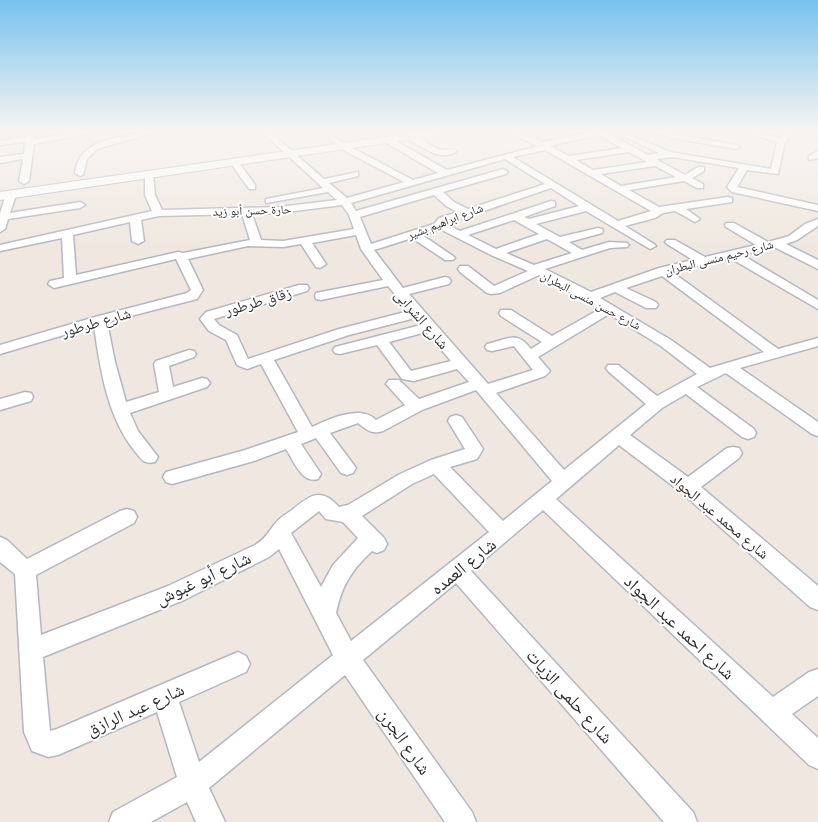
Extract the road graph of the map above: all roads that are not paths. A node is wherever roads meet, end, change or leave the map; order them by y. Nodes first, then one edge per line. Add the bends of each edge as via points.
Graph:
1 (25, 170) edge
2 (103, 170) edge
3 (174, 170) edge
4 (240, 170) edge
5 (310, 170) edge
6 (388, 170) edge
7 (439, 170) edge
8 (457, 170) edge
9 (529, 170) edge
10 (588, 170) edge
11 (609, 170) edge
12 (670, 170) edge
13 (698, 170) edge
14 (728, 170) edge
15 (776, 170) edge
16 (503, 172) dead end
17 (737, 172) junction
18 (80, 173) joint
19 (593, 173) junction
20 (148, 174) junction
21 (355, 174) dead end
22 (445, 174) junction
23 (686, 178) junction
24 (24, 181) junction
25 (0, 184) edge
26 (412, 184) junction
27 (552, 185) junction
28 (327, 186) junction
29 (700, 186) dead end
30 (252, 188) dead end
31 (618, 189) junction
32 (435, 191) junction
33 (5, 195) edge
34 (728, 200) dead end
35 (188, 201) dead end
36 (269, 201) dead end
37 (345, 202) junction
38 (551, 204) dead end
39 (80, 205) dead end
40 (588, 207) junction
41 (677, 208) junction
42 (818, 208) edge
43 (157, 209) junction
44 (246, 210) junction
45 (658, 211) junction
46 (467, 212) junction
47 (354, 215) junction
48 (515, 216) junction
49 (3, 217) junction
50 (134, 218) junction
51 (695, 219) dead end
52 (527, 223) junction
53 (812, 224) edge
54 (440, 225) junction
55 (616, 225) junction
56 (730, 225) dead end
57 (0, 229) edge
58 (360, 231) junction
59 (598, 231) dead end
60 (818, 232) edge
61 (67, 233) junction
62 (413, 234) junction
63 (458, 235) junction
64 (548, 235) junction
65 (305, 240) junction
66 (138, 241) dead end
67 (559, 241) junction
68 (256, 242) junction
69 (671, 242) dead end
70 (770, 244) junction
71 (624, 245) dead end
72 (650, 246) dead end
73 (0, 248) edge
74 (367, 249) junction
75 (495, 253) junction
76 (580, 253) junction
77 (732, 254) junction
78 (176, 256) junction
79 (449, 258) dead end
80 (703, 261) junction
81 (320, 264) dead end
82 (818, 265) edge
83 (464, 269) dead end
84 (535, 270) junction
85 (663, 271) junction
86 (70, 281) junction
87 (445, 281) dead end
88 (54, 284) dead end
89 (303, 288) dead end
90 (395, 288) junction
91 (616, 288) junction
92 (192, 296) joint
93 (322, 296) dead end
94 (590, 297) junction
95 (651, 305) dead end
96 (818, 305) edge
97 (610, 308) junction
98 (506, 313) dead end
99 (417, 314) junction
100 (100, 320) junction
101 (429, 327) junction
102 (380, 340) junction
103 (553, 342) junction
104 (818, 342) edge
105 (492, 347) dead end
106 (0, 350) edge
107 (340, 350) dead end
108 (774, 353) junction
109 (189, 354) dead end
110 (530, 356) junction
111 (265, 358) junction
112 (460, 363) junction
113 (728, 367) junction
114 (613, 368) dead end
115 (708, 374) junction
116 (202, 384) dead end
117 (394, 384) dead end
118 (686, 386) junction
119 (481, 388) junction
120 (167, 395) junction
121 (25, 397) dead end
122 (656, 404) junction
123 (0, 405) edge
124 (416, 406) junction
125 (120, 410) junction
126 (456, 421) dead end
127 (818, 430) edge
128 (314, 432) junction
129 (748, 433) dead end
130 (618, 435) junction
131 (290, 442) junction
132 (733, 453) dead end
133 (149, 457) dead end
134 (437, 465) junction
135 (347, 468) dead end
136 (312, 474) dead end
137 (172, 477) dead end
138 (563, 481) junction
139 (688, 487) junction
140 (543, 498) junction
141 (353, 510) junction
142 (127, 517) dead end
143 (280, 531) junction
144 (502, 534) junction
145 (0, 546) edge
146 (25, 570) junction
147 (457, 570) junction
148 (818, 600) edge
149 (324, 615) junction
150 (30, 651) junction
151 (348, 659) junction
152 (238, 664) dead end
153 (818, 681) edge
154 (165, 696) junction
155 (772, 713) junction
156 (818, 756) edge
157 (193, 784) junction
158 (123, 822) edge
159 (211, 822) edge
160 (462, 822) edge
161 (683, 822) edge

1 - 24 street
2 - 18 main road
3 - 20 main road
4 - 30 street
5 - 28 street, شارع الشرابى
6 - 26 street
7 - 22 street
8 - 22 street, حارة حسن أبو زيد
9 - 27 street
10 - 19 street
11 - 19 street
12 - 23 street
13 - 23 street
14 - 17 street
15 - 17 street
16 - 32 street
17 - 42 street via 732,187 735,190
18 - 24 main road
19 - 31 street
20 - 33 main road
20 - 43 street via 150,195
21 - 28 street
22 - 26 street, حارة حسن أبو زيد
23 - 29 street
23 - 31 street
24 - 25 main road
26 - 37 street, حارة حسن أبو زيد
27 - 40 street
27 - 46 street, شارع ابراهيم بشير
28 - 36 street
28 - 37 street, شارع الشرابى
31 - 45 street
32 - 46 street via 450,204
32 - 47 street
33 - 49 street
34 - 41 street
35 - 43 street
37 - 44 street, حارة حسن أبو زيد via 279,210
37 - 47 street, شارع الشرابى
38 - 48 street
39 - 49 street
40 - 52 street
40 - 55 street
41 - 45 street
41 - 51 street
43 - 44 street, حارة حسن أبو زيد
43 - 50 street
44 - 68 street
45 - 55 street via 652,216
46 - 54 street, شارع ابراهيم بشير via 443,220
47 - 58 street, شارع الشرابى
48 - 52 street
48 - 63 street
49 - 57 street
50 - 61 street
50 - 66 street
52 - 64 street
53 - 60 street
53 - 70 street, شارع رحيم منسى البطران via 797,237
54 - 62 street, شارع ابراهيم بشير
54 - 63 street, شارع حسن منسى البطران
55 - 72 street
56 - 70 street
58 - 65 street
58 - 74 street, شارع الشرابى
59 - 67 street
61 - 73 street
61 - 86 street
62 - 74 street, شارع ابراهيم بشير
62 - 79 street
63 - 75 street, شارع حسن منسى البطران
64 - 67 street
64 - 75 street
65 - 68 street via 277,245
65 - 81 street
67 - 76 street
68 - 78 street
69 - 80 street
70 - 77 street, شارع رحيم منسى البطران
70 - 82 street
71 - 76 street via 609,245
74 - 90 street, شارع الشرابى
75 - 84 street, شارع حسن منسى البطران
76 - 84 street
77 - 80 street, شارع رحيم منسى البطران
77 - 96 street
78 - 86 street
78 - 92 street via 197,286
80 - 85 street, شارع رحيم منسى البطران
83 - 84 street via 491,290
84 - 94 street, شارع حسن منسى البطران
85 - 91 street, شارع رحيم منسى البطران
85 - 108 street
86 - 88 street
87 - 90 street
89 - 111 street, زقاق طرطور via 207,317 214,328 232,338 242,362
90 - 93 street
90 - 99 street, شارع الشرابى
91 - 94 street, شارع رحيم منسى البطران
91 - 95 street
92 - 100 street, شارع طرطور
94 - 97 street, شارع حسن منسى البطران
97 - 103 street
97 - 115 street, شارع حسن منسى البطران
98 - 103 street
99 - 101 street, شارع الشرابى
99 - 111 street, زقاق طرطور via 344,332
100 - 106 street, شارع طرطور
100 - 125 street
101 - 102 street
101 - 112 street, شارع الشرابى
102 - 107 street
102 - 112 street via 408,376
103 - 110 street
104 - 108 street, شارع العمده
105 - 110 street via 517,341
108 - 113 street, شارع العمده
109 - 120 street via 161,364
110 - 119 street via 542,369 540,373
111 - 128 street
112 - 119 street, شارع الشرابى
113 - 115 street, شارع العمده
113 - 127 street
114 - 122 street
115 - 118 street, شارع العمده
116 - 120 street
117 - 124 street
118 - 122 street, شارع العمده
118 - 129 street
119 - 124 street
119 - 138 street, شارع الشرابى
120 - 125 street
121 - 123 street
122 - 130 street, شارع العمده
124 - 128 street via 377,427 357,417
125 - 133 street via 130,433
126 - 134 street via 473,452
128 - 131 street
128 - 135 street
130 - 138 street, شارع العمده
130 - 139 street, شارع محمد عبد الجواد
131 - 136 street
131 - 137 street
132 - 139 street
134 - 141 street
134 - 144 street
138 - 140 street, شارع العمده
139 - 148 street, شارع محمد عبد الجواد
140 - 144 street, شارع العمده
140 - 155 street, شارع احمد عبد الجواد
141 - 143 street, شارع أبو غبوش via 333,513 324,503 317,502
141 - 149 street via 374,541 339,570 327,598
142 - 146 street
143 - 149 street, شارع الجرن
143 - 150 street, شارع أبو غبوش via 269,547 176,593
144 - 147 street, شارع العمده
145 - 146 street
146 - 150 street
147 - 151 street, شارع العمده
147 - 161 street, شارع حلمى الزيات
149 - 151 street, شارع الجرن
150 - 154 street, شارع عبد الرازق via 37,732 41,742 58,742
151 - 157 street, شارع العمده
151 - 160 street, شارع الجرن
152 - 154 street, شارع عبد الرازق
153 - 155 street
154 - 157 street
155 - 156 street, شارع احمد عبد الجواد
157 - 158 street, شارع العمده
157 - 159 street

